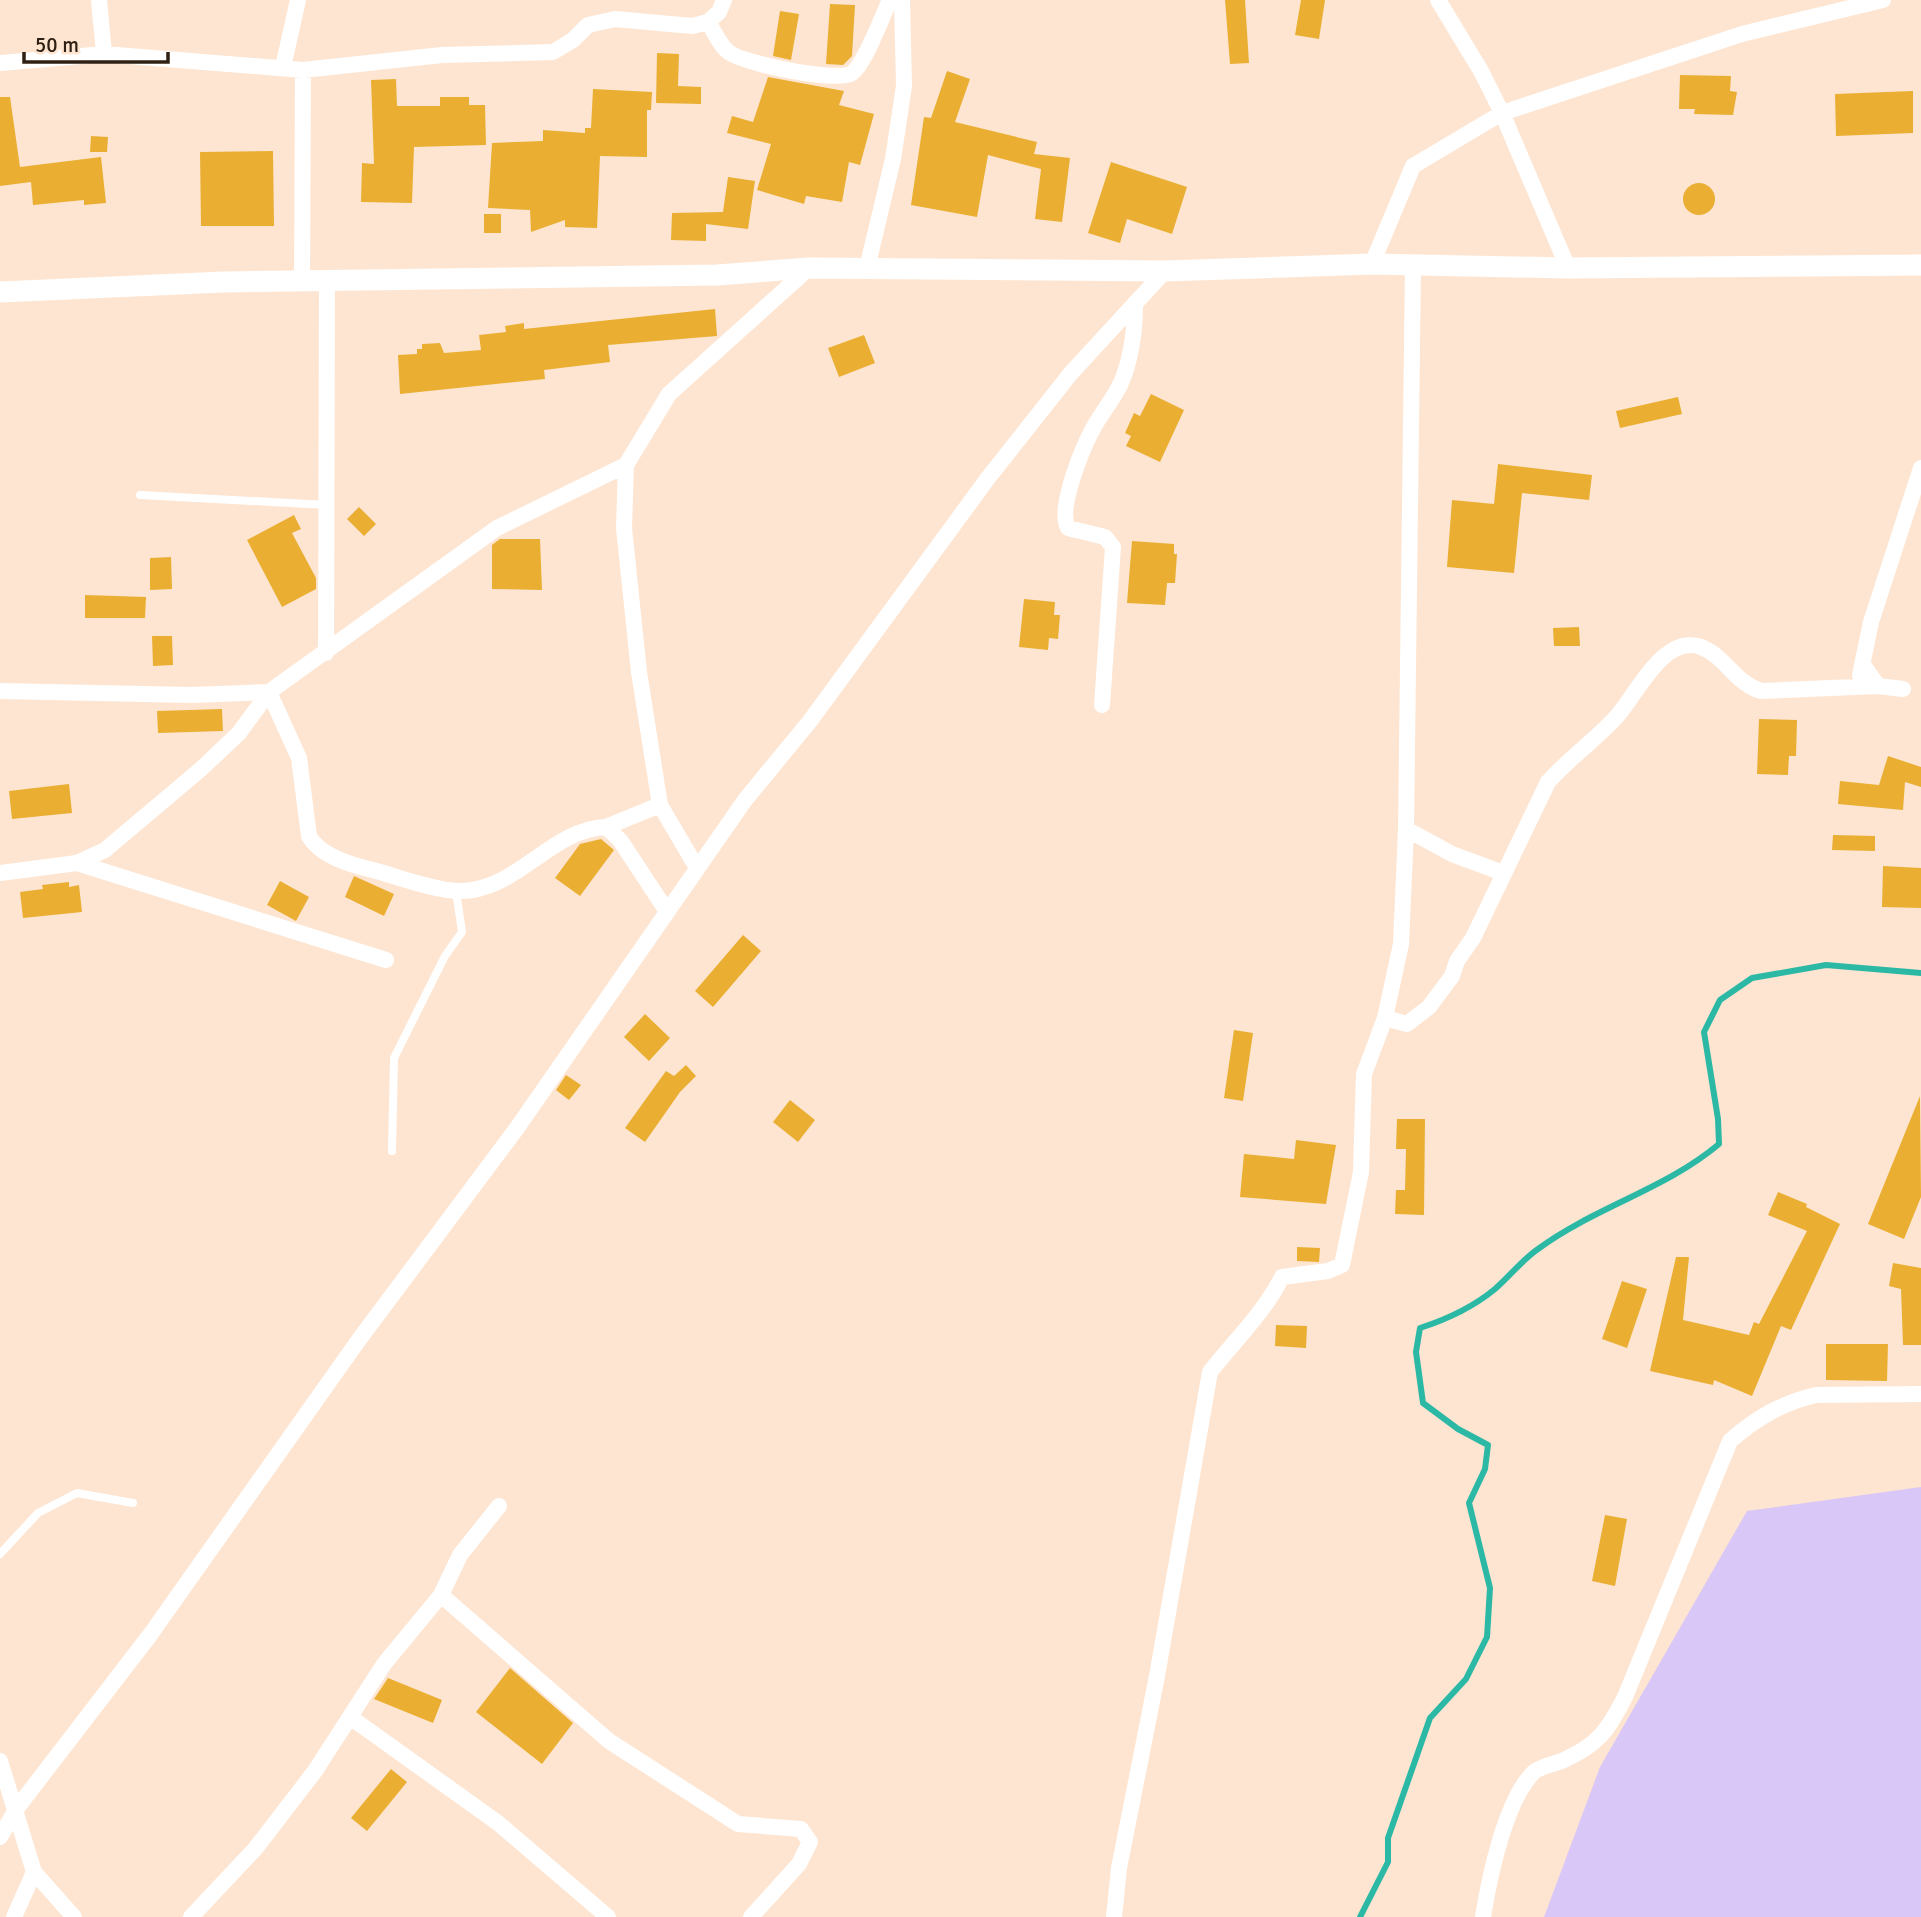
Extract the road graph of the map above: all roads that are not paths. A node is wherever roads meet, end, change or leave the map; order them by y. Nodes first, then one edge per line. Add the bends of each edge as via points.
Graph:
1 (99, 0) edge
2 (298, 0) edge
3 (724, 0) edge
4 (890, 0) edge
5 (902, 0) edge
6 (1438, 0) edge
7 (1883, 0) edge
8 (708, 22) junction
9 (104, 54) junction
10 (0, 63) edge
11 (283, 68) junction
12 (303, 70) junction
13 (1502, 113) junction
14 (1371, 264) junction
15 (1413, 265) junction
16 (1921, 265) edge
17 (809, 268) junction
18 (867, 268) junction
19 (1568, 268) junction
20 (1165, 271) junction
21 (327, 280) junction
22 (302, 281) junction
23 (0, 292) edge
24 (1135, 303) junction
25 (626, 465) junction
26 (1921, 468) edge
27 (140, 495) dead end
28 (327, 505) junction
29 (326, 653) junction
30 (1864, 666) junction
31 (1878, 686) junction
32 (1855, 687) junction
33 (1903, 689) dead end
34 (0, 691) edge
35 (269, 692) junction
36 (1102, 705) dead end
37 (660, 805) junction
38 (606, 827) junction
39 (1406, 829) junction
40 (77, 863) junction
41 (696, 868) junction
42 (0, 873) edge
43 (1503, 873) junction
44 (456, 891) junction
45 (666, 910) junction
46 (386, 960) dead end
47 (1385, 1018) junction
48 (392, 1151) dead end
49 (1921, 1394) edge
50 (133, 1503) dead end
51 (499, 1506) dead end
52 (0, 1554) edge
53 (440, 1595) junction
54 (350, 1717) junction
55 (0, 1761) edge
56 (17, 1808) junction
57 (0, 1837) edge
58 (34, 1872) junction
59 (14, 1917) edge
60 (74, 1917) edge
61 (191, 1917) edge
62 (608, 1917) edge
63 (751, 1917) edge
64 (1114, 1917) edge
65 (1483, 1917) edge

1 - 9 street
2 - 11 street
3 - 8 street
4 - 8 street via 860,63 841,77 782,69 730,53
5 - 18 street via 904,86 893,159
6 - 13 street
7 - 13 street via 1742,34
8 - 12 street via 692,26 615,19 588,25 553,52 442,55
9 - 10 street
9 - 11 street
11 - 12 street
12 - 22 street
13 - 14 street via 1413,166
13 - 19 street
14 - 15 street
14 - 20 street
15 - 19 street
15 - 39 street
16 - 19 street
17 - 18 street
17 - 21 street via 717,275
17 - 25 street via 669,394
18 - 20 street
20 - 24 street
21 - 22 street
21 - 28 street
22 - 23 street
24 - 36 street via 1131,353 1073,477 1065,514 1068,528 1105,537 1113,547
24 - 41 street via 1070,373 996,468
25 - 29 street via 497,528
25 - 37 street via 624,528 639,672
26 - 30 street via 1871,622
27 - 28 lane
28 - 29 street
29 - 35 street
30 - 31 street
30 - 32 street
31 - 32 street
31 - 33 street
32 - 43 street via 1761,691 1748,687 1699,646 1686,646 1661,659 1634,688 1619,714 1548,782
34 - 35 street
35 - 40 street via 239,733 201,769 105,850
35 - 44 street via 299,758 309,836 315,847 368,869
37 - 38 street
37 - 41 street
38 - 44 street via 564,841 501,881
38 - 45 street via 620,840
39 - 43 street via 1452,854
39 - 47 street via 1401,944
40 - 42 street
40 - 46 street
41 - 45 street
43 - 47 street via 1473,938 1429,1007 1407,1024
44 - 48 lane via 462,932 445,956 394,1058
45 - 56 street via 517,1128 358,1341 150,1635
47 - 64 street via 1364,1074 1361,1172 1342,1265 1282,1277 1268,1305 1210,1372 1119,1868
49 - 65 street via 1816,1395 1752,1422 1730,1441 1608,1730 1588,1749 1535,1771 1519,1794 1490,1868
50 - 52 lane via 77,1493 38,1513
51 - 53 street via 460,1555
53 - 54 street via 384,1664
53 - 63 street via 609,1741 738,1824 801,1829 810,1842 799,1864
54 - 61 street via 255,1849
54 - 62 street via 498,1823
55 - 56 street
56 - 57 street
56 - 58 street
58 - 59 street
58 - 60 street

